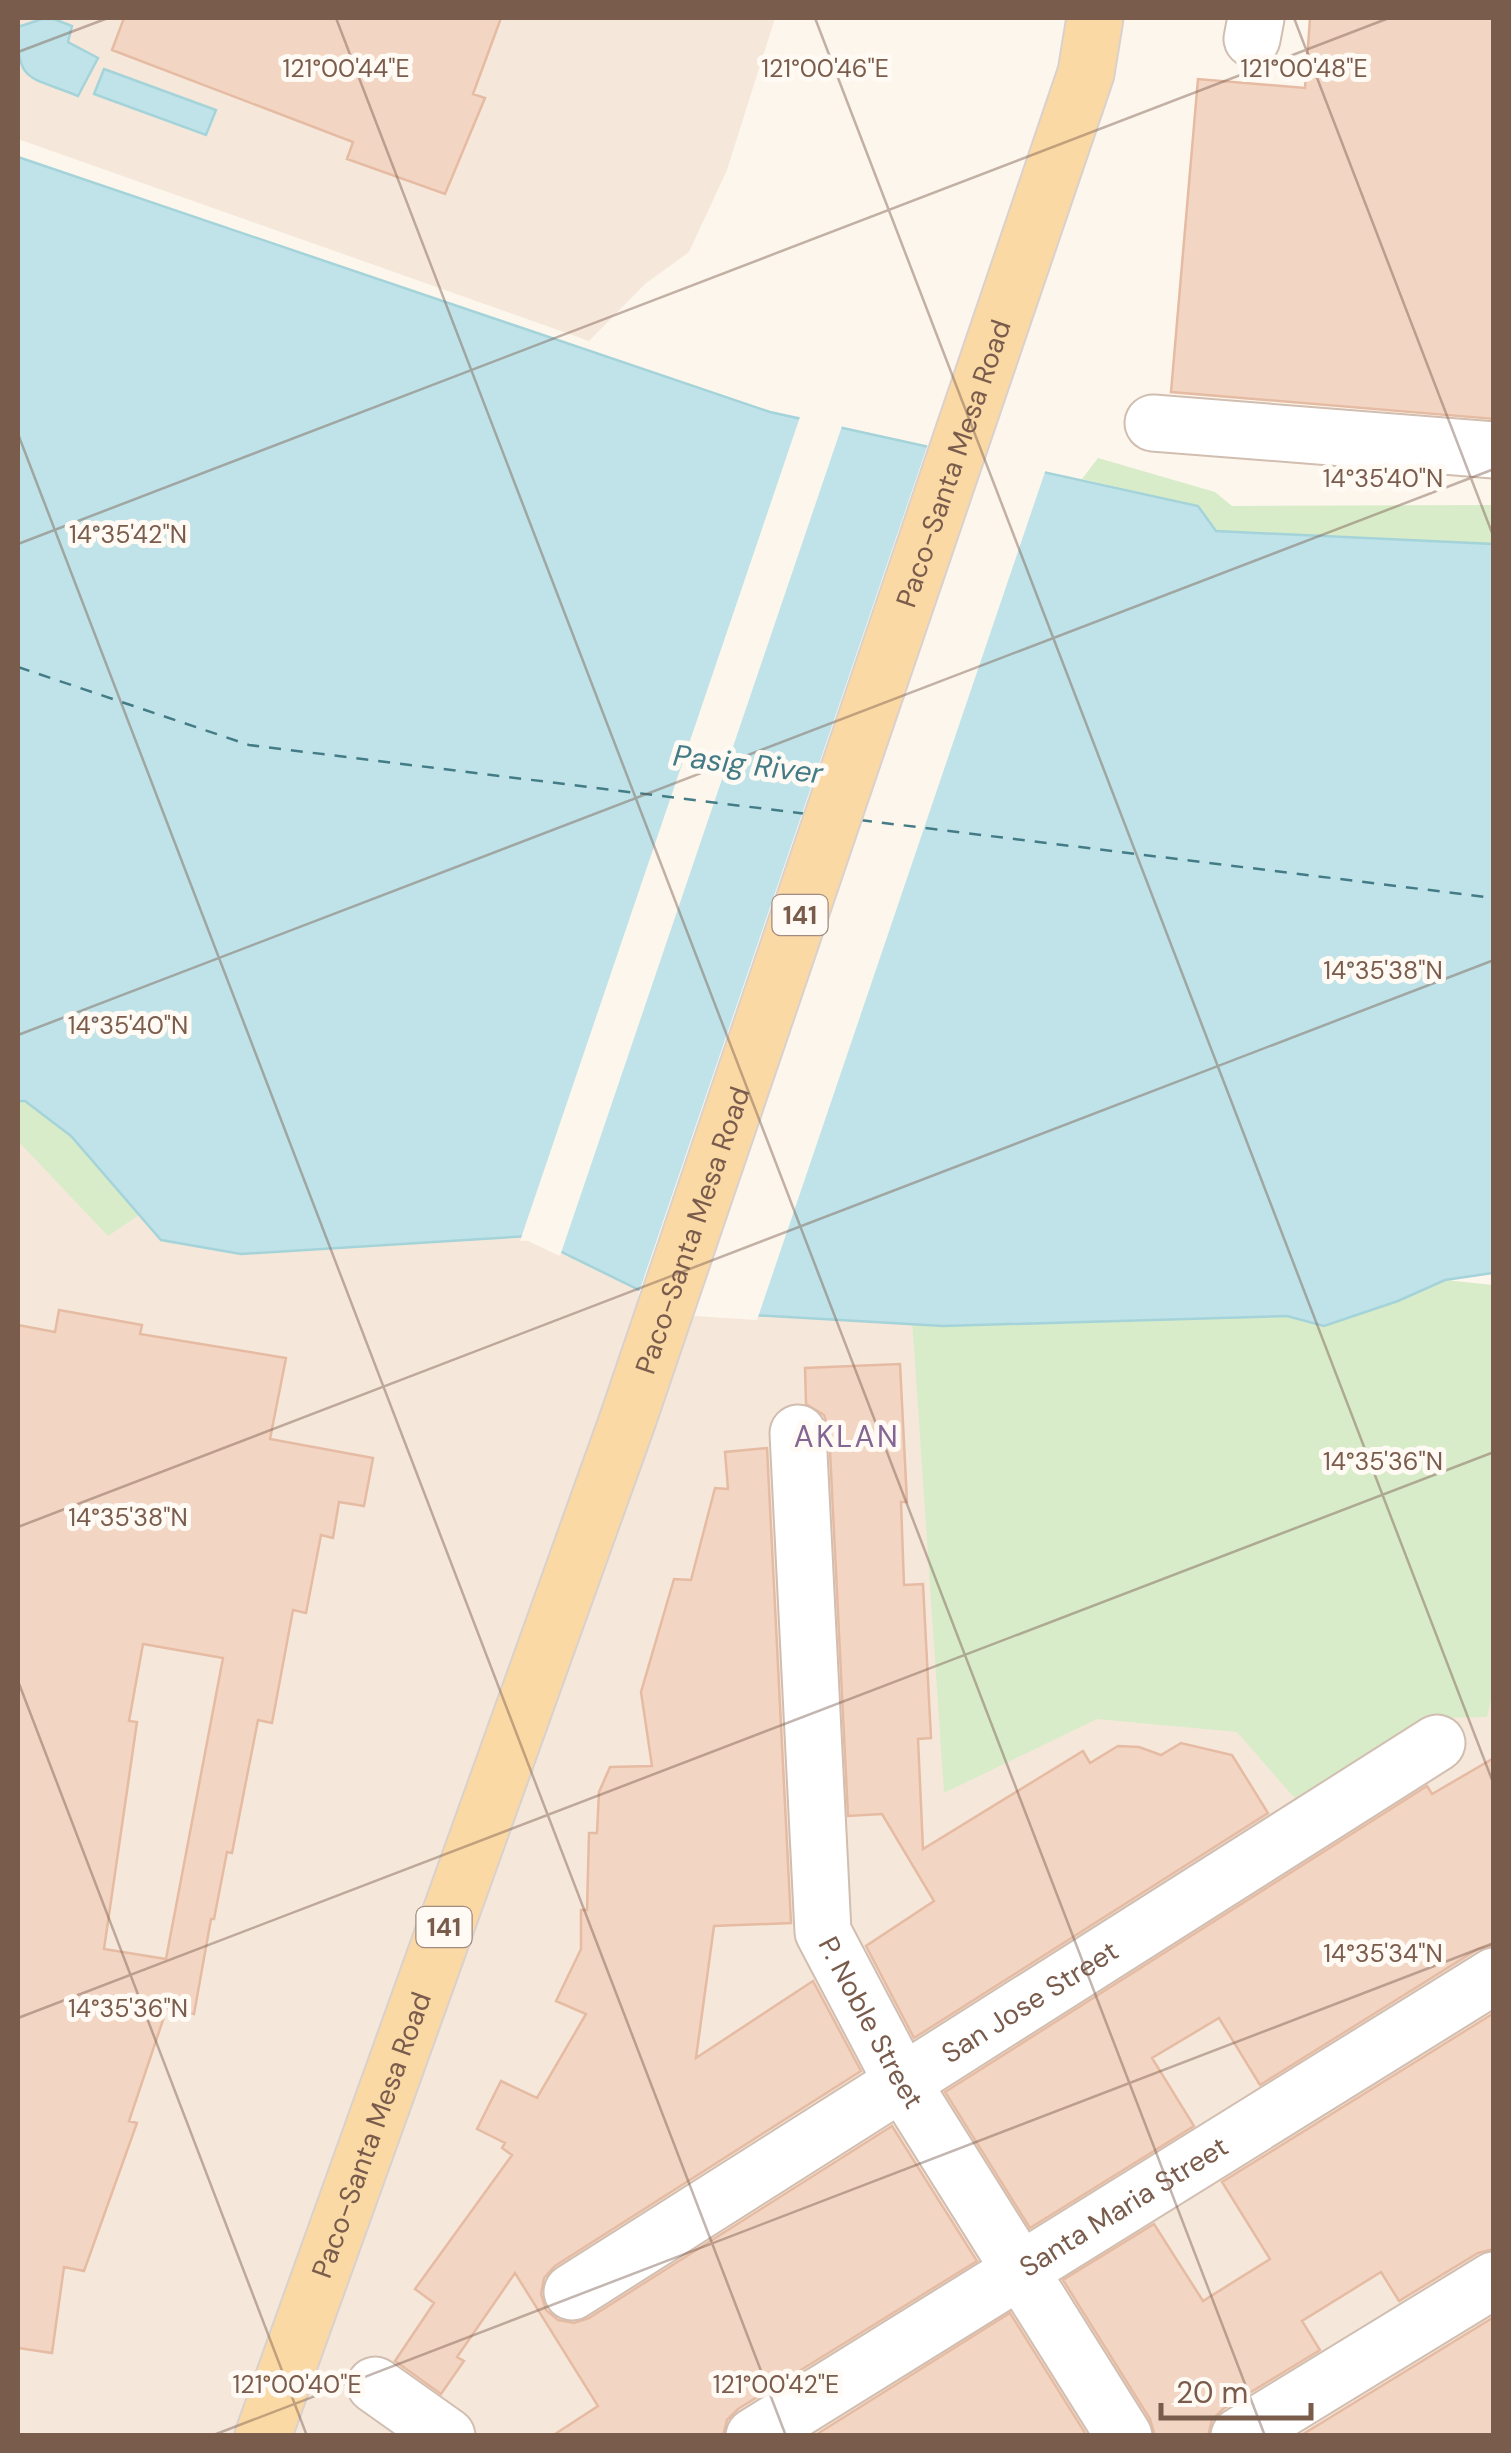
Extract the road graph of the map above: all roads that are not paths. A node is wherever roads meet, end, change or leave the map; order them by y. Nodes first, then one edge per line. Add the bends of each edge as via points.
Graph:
1 (1094, 18) edge
2 (1153, 423) dead end
3 (1494, 450) edge
4 (798, 1433) dead end
5 (1437, 1744) dead end
6 (1494, 1976) edge
7 (902, 2082) junction
8 (1020, 2270) junction
9 (1494, 2280) edge
10 (572, 2292) dead end
11 (375, 2385) dead end
12 (263, 2436) edge
13 (447, 2436) edge
14 (754, 2436) edge
15 (1124, 2436) edge
16 (1240, 2436) edge

1 - 12 main road, Paco-Santa Mesa Road / 141 via 1086,72 628,1419
2 - 3 street
4 - 7 street, P. Noble Street via 823,1932
5 - 7 street, San Jose Street
6 - 8 street, Santa Maria Street
7 - 8 street, P. Noble Street
7 - 10 street, San Jose Street
8 - 14 street, Santa Maria Street
8 - 15 street, P. Noble Street
9 - 16 street
11 - 13 street

